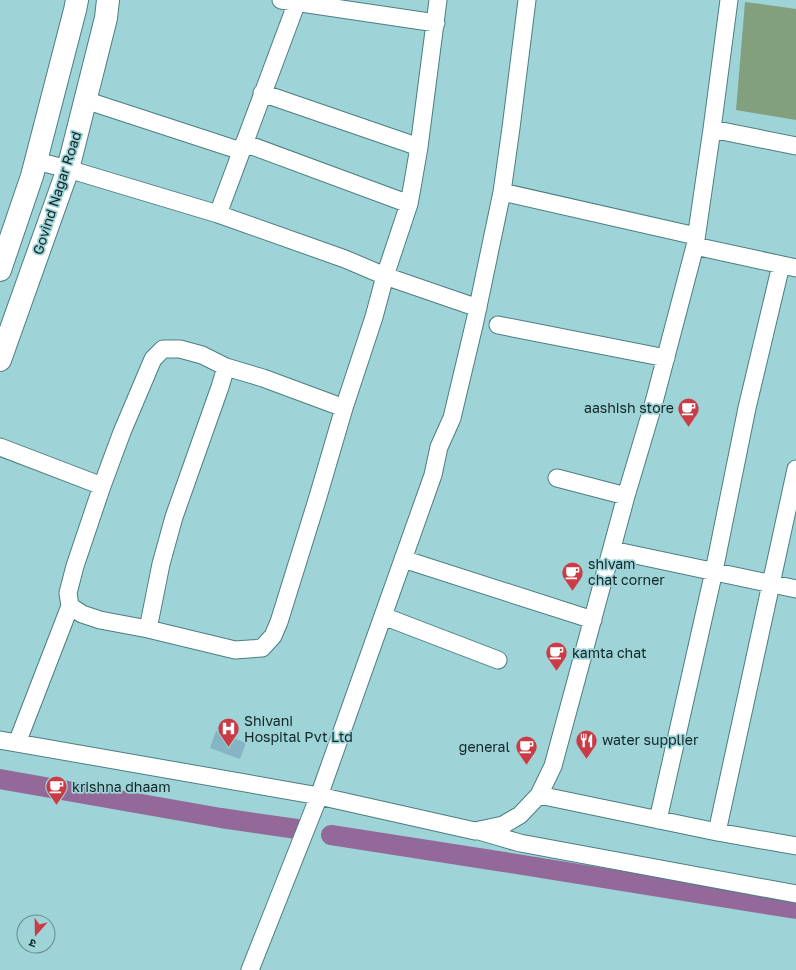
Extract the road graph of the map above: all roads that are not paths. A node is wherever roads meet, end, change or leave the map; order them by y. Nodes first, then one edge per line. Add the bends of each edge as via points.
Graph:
1 (77, 0) edge
2 (108, 0) edge
3 (438, 0) edge
4 (527, 0) edge
5 (729, 0) edge
6 (289, 1) edge
7 (436, 23) junction
8 (262, 93) junction
9 (85, 100) junction
10 (712, 129) junction
11 (796, 146) edge
12 (243, 147) junction
13 (419, 147) junction
14 (36, 161) junction
15 (68, 169) junction
16 (502, 192) junction
17 (409, 204) junction
18 (218, 214) junction
19 (695, 241) junction
20 (788, 266) edge
21 (0, 270) edge
22 (385, 276) junction
23 (478, 308) junction
24 (498, 325) dead end
25 (666, 358) junction
26 (0, 360) edge
27 (226, 366) junction
28 (344, 408) junction
29 (0, 447) edge
30 (796, 470) edge
31 (557, 478) dead end
32 (102, 486) junction
33 (626, 496) junction
34 (612, 550) junction
35 (403, 559) junction
36 (714, 571) junction
37 (771, 584) junction
38 (796, 589) edge
39 (70, 606) junction
40 (383, 616) junction
41 (593, 620) junction
42 (148, 629) junction
43 (498, 660) dead end
44 (0, 740) edge
45 (17, 743) junction
46 (539, 795) junction
47 (319, 796) junction
48 (658, 820) junction
49 (475, 830) junction
50 (717, 832) junction
51 (796, 846) edge
52 (796, 894) edge
53 (250, 970) edge

1 - 14 main road, Govind Nagar Road
2 - 9 main road, Govind Nagar Road via 106,18
3 - 7 street
4 - 16 street
5 - 10 street
6 - 7 street
6 - 8 street
7 - 13 street
8 - 12 street
8 - 13 street
9 - 12 street
9 - 15 main road, Govind Nagar Road
10 - 11 street
10 - 19 street
12 - 17 street
12 - 18 street
13 - 17 street
14 - 15 street
14 - 21 main road, Govind Nagar Road
15 - 18 street
15 - 26 main road, Govind Nagar Road
16 - 19 street
16 - 23 street
17 - 22 street
18 - 22 street via 345,259
19 - 20 street
19 - 25 street
20 - 36 street via 747,408
22 - 23 street
22 - 28 street
23 - 35 street via 452,418 439,447 433,476
24 - 25 street
25 - 33 street
27 - 28 street
27 - 32 street via 180,349 163,349 152,359
27 - 42 street via 174,517 161,564
28 - 42 street via 315,508 273,636 262,648 235,650
29 - 32 street
30 - 37 street
31 - 33 street
32 - 39 street via 75,566 68,593
33 - 34 street
34 - 36 street
34 - 41 street
35 - 40 street
35 - 41 street
36 - 37 street
36 - 48 street
37 - 38 street
37 - 50 street
39 - 42 street via 82,614 100,620
39 - 45 street
40 - 43 street
40 - 47 street
41 - 46 street via 553,766
44 - 45 street
45 - 47 street
46 - 48 street
46 - 49 street via 520,815 503,825
47 - 49 street
47 - 53 street
48 - 50 street
49 - 52 street via 520,843
50 - 51 street

